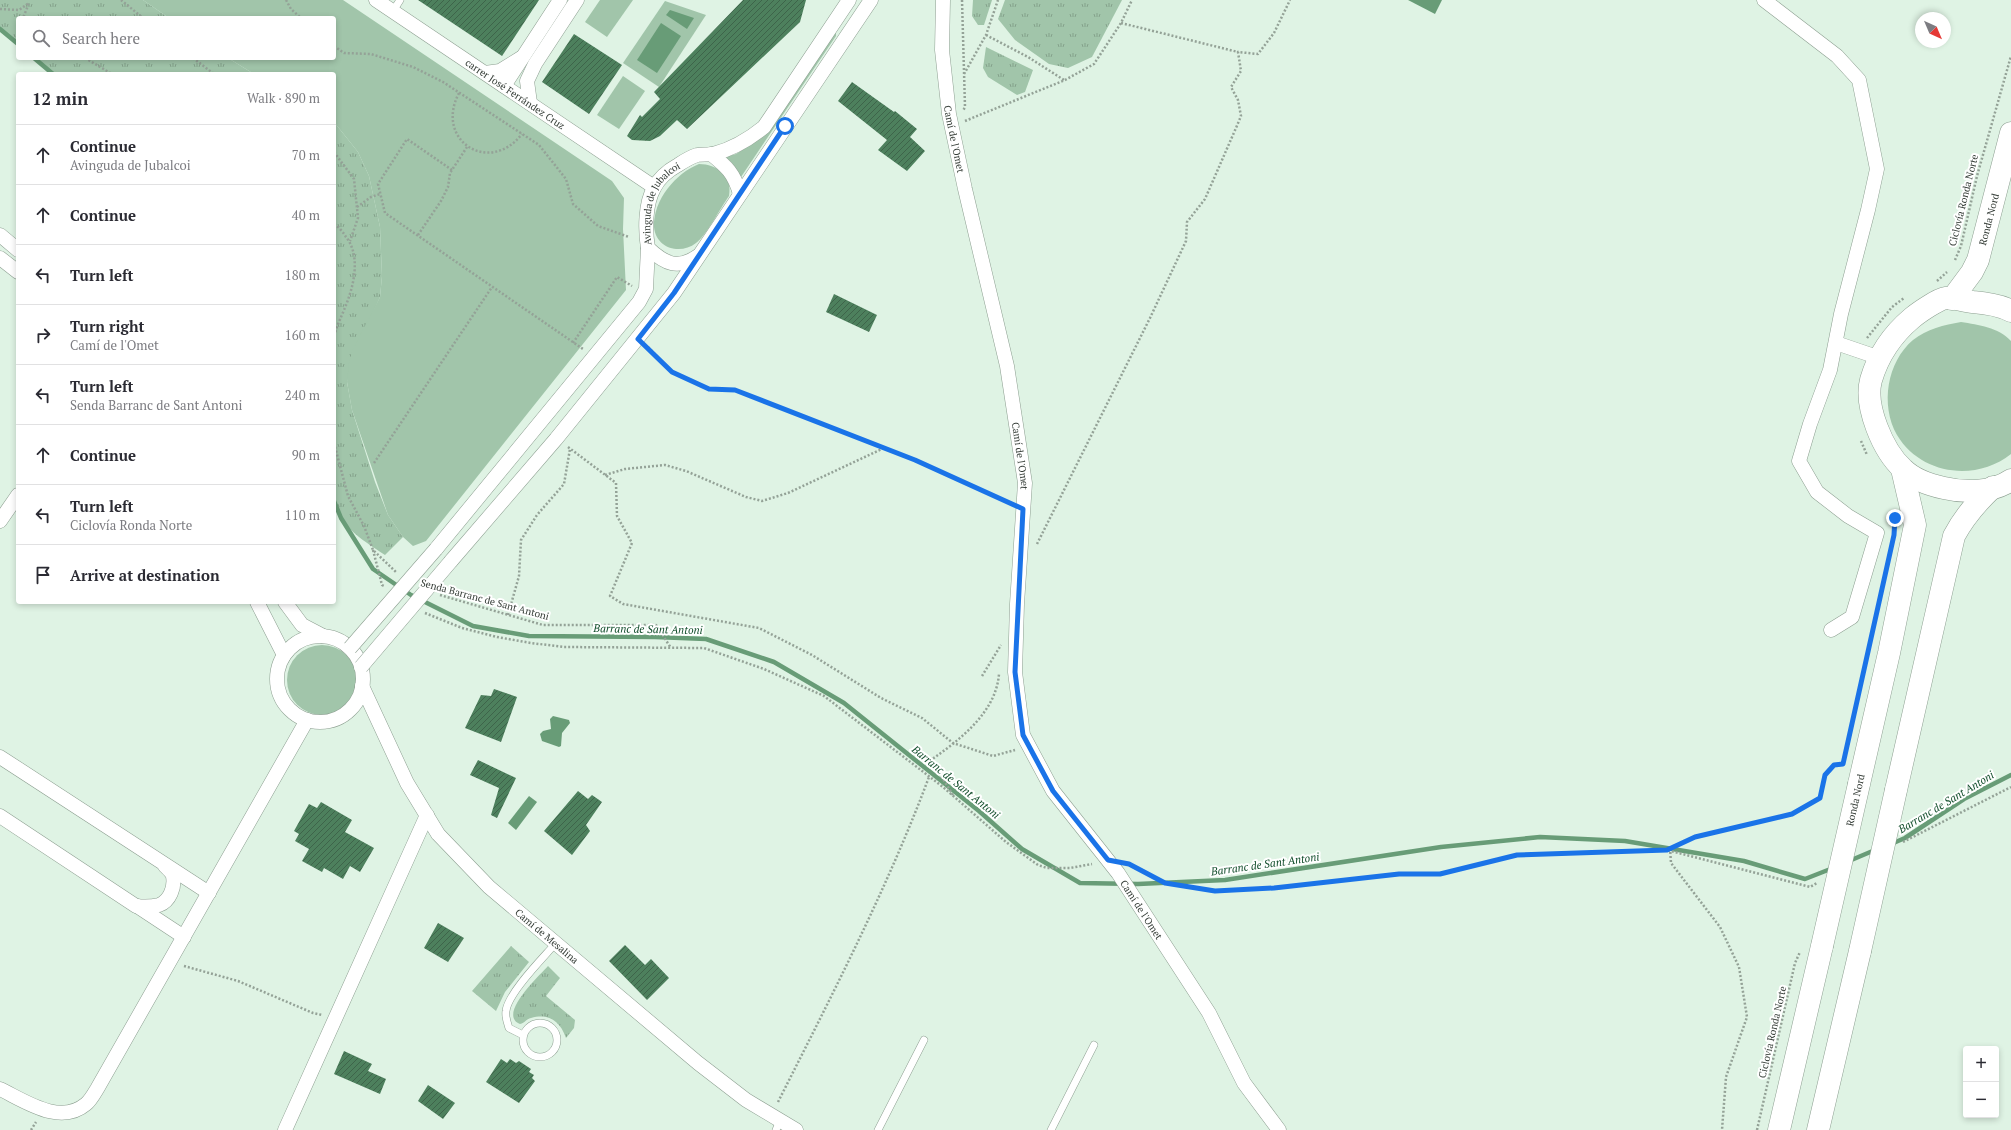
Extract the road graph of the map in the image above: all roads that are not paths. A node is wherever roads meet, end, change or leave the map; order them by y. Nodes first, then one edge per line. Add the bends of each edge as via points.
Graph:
1 (376, 0) edge
2 (560, 0) edge
3 (576, 0) edge
4 (849, 0) edge
5 (871, 0) edge
6 (943, 0) edge
7 (1764, 0) edge
8 (396, 6) edge
9 (524, 56) junction
10 (484, 73) junction
11 (504, 86) junction
12 (530, 103) junction
13 (2011, 133) edge
14 (711, 154) junction
15 (654, 188) junction
16 (740, 194) junction
17 (0, 235) edge
18 (16, 248) edge
19 (648, 248) junction
20 (698, 256) junction
21 (0, 258) edge
22 (16, 270) edge
23 (1952, 299) junction
24 (2011, 311) edge
25 (1836, 343) junction
26 (1870, 355) junction
27 (1902, 469) junction
28 (2002, 483) edge
29 (16, 497) edge
30 (0, 521) edge
31 (258, 604) edge
32 (286, 604) edge
33 (1831, 630) dead end
34 (323, 636) junction
35 (350, 648) junction
36 (284, 655) junction
37 (361, 667) junction
38 (362, 686) junction
39 (307, 720) junction
40 (0, 757) edge
41 (0, 816) edge
42 (426, 816) junction
43 (165, 865) junction
44 (209, 893) junction
45 (136, 906) junction
46 (184, 937) junction
47 (555, 944) junction
48 (523, 1035) junction
49 (924, 1040) dead end
50 (1094, 1045) dead end
51 (0, 1089) edge
52 (776, 1122) edge
53 (285, 1130) edge
54 (796, 1130) edge
55 (878, 1130) edge
56 (1051, 1130) edge
57 (1280, 1130) edge
58 (1779, 1130) edge
59 (1818, 1130) edge

1 - 8 street, carrer José Ferrández Cruz
2 - 9 street
3 - 12 street via 527,81
4 - 14 street, Avinguda de Jubalcoi via 764,127 731,149
5 - 16 street
6 - 57 street, Camí de l'Omet via 942,50 952,127 1007,366 1025,483 1015,672 1023,735 1053,791 1118,873 1209,1013 1244,1083
7 - 25 street via 1837,56 1859,80 1868,119 1877,169 1842,306
8 - 10 street, carrer José Ferrández Cruz
9 - 10 street via 500,70
9 - 11 street
10 - 11 street, carrer José Ferrández Cruz
11 - 12 street, carrer José Ferrández Cruz
12 - 15 street, carrer José Ferrández Cruz
13 - 23 main road, Ronda Nord via 1978,260
14 - 15 street, Avinguda de Jubalcoi via 687,159 669,170
14 - 16 street via 726,166 736,179
15 - 19 street, Avinguda de Jubalcoi via 648,206
16 - 20 street
17 - 18 street
19 - 20 street, Avinguda de Jubalcoi via 662,260 678,264 689,262
19 - 35 street, bridge via 646,289 639,302 436,549
20 - 37 street, bridge via 674,293 638,339
21 - 22 street
23 - 24 main road
23 - 26 main road via 1944,298 1919,312
25 - 26 street
25 - 33 street via 1830,370 1799,461 1817,492 1848,516 1878,533 1852,617
26 - 27 main road via 1870,399 1873,416 1884,444
27 - 28 main road via 1921,481 1960,492 1981,490
27 - 58 main road, Ronda Nord, bridge via 1915,525 1889,653
28 - 59 main road, bridge via 1978,501 1954,536
29 - 30 street
31 - 36 street
32 - 34 street via 302,625
34 - 35 street via 337,640
34 - 36 street via 308,638 295,644
35 - 37 street
36 - 39 street via 278,669 277,684 281,698 289,710
37 - 38 street
38 - 39 street via 358,699 350,710 339,718 326,722
38 - 42 street, Camí de Mesalina via 407,782
39 - 44 street
40 - 43 street
41 - 45 street
42 - 47 street, Camí de Mesalina via 438,834 488,887
42 - 53 street
43 - 44 street
43 - 45 street via 172,874 173,886 169,897 161,904 149,907
44 - 46 street
45 - 46 street
46 - 51 street via 86,1104 75,1111 59,1114
47 - 48 lane via 519,986 506,1009 505,1019 509,1028
47 - 52 street, Camí de Mesalina via 698,1063
48 - 48 lane via 527,1052 538,1057 549,1054 556,1045 554,1030 545,1024 534,1024
49 - 55 lane
50 - 56 lane
52 - 54 street, Camí de Mesalina

